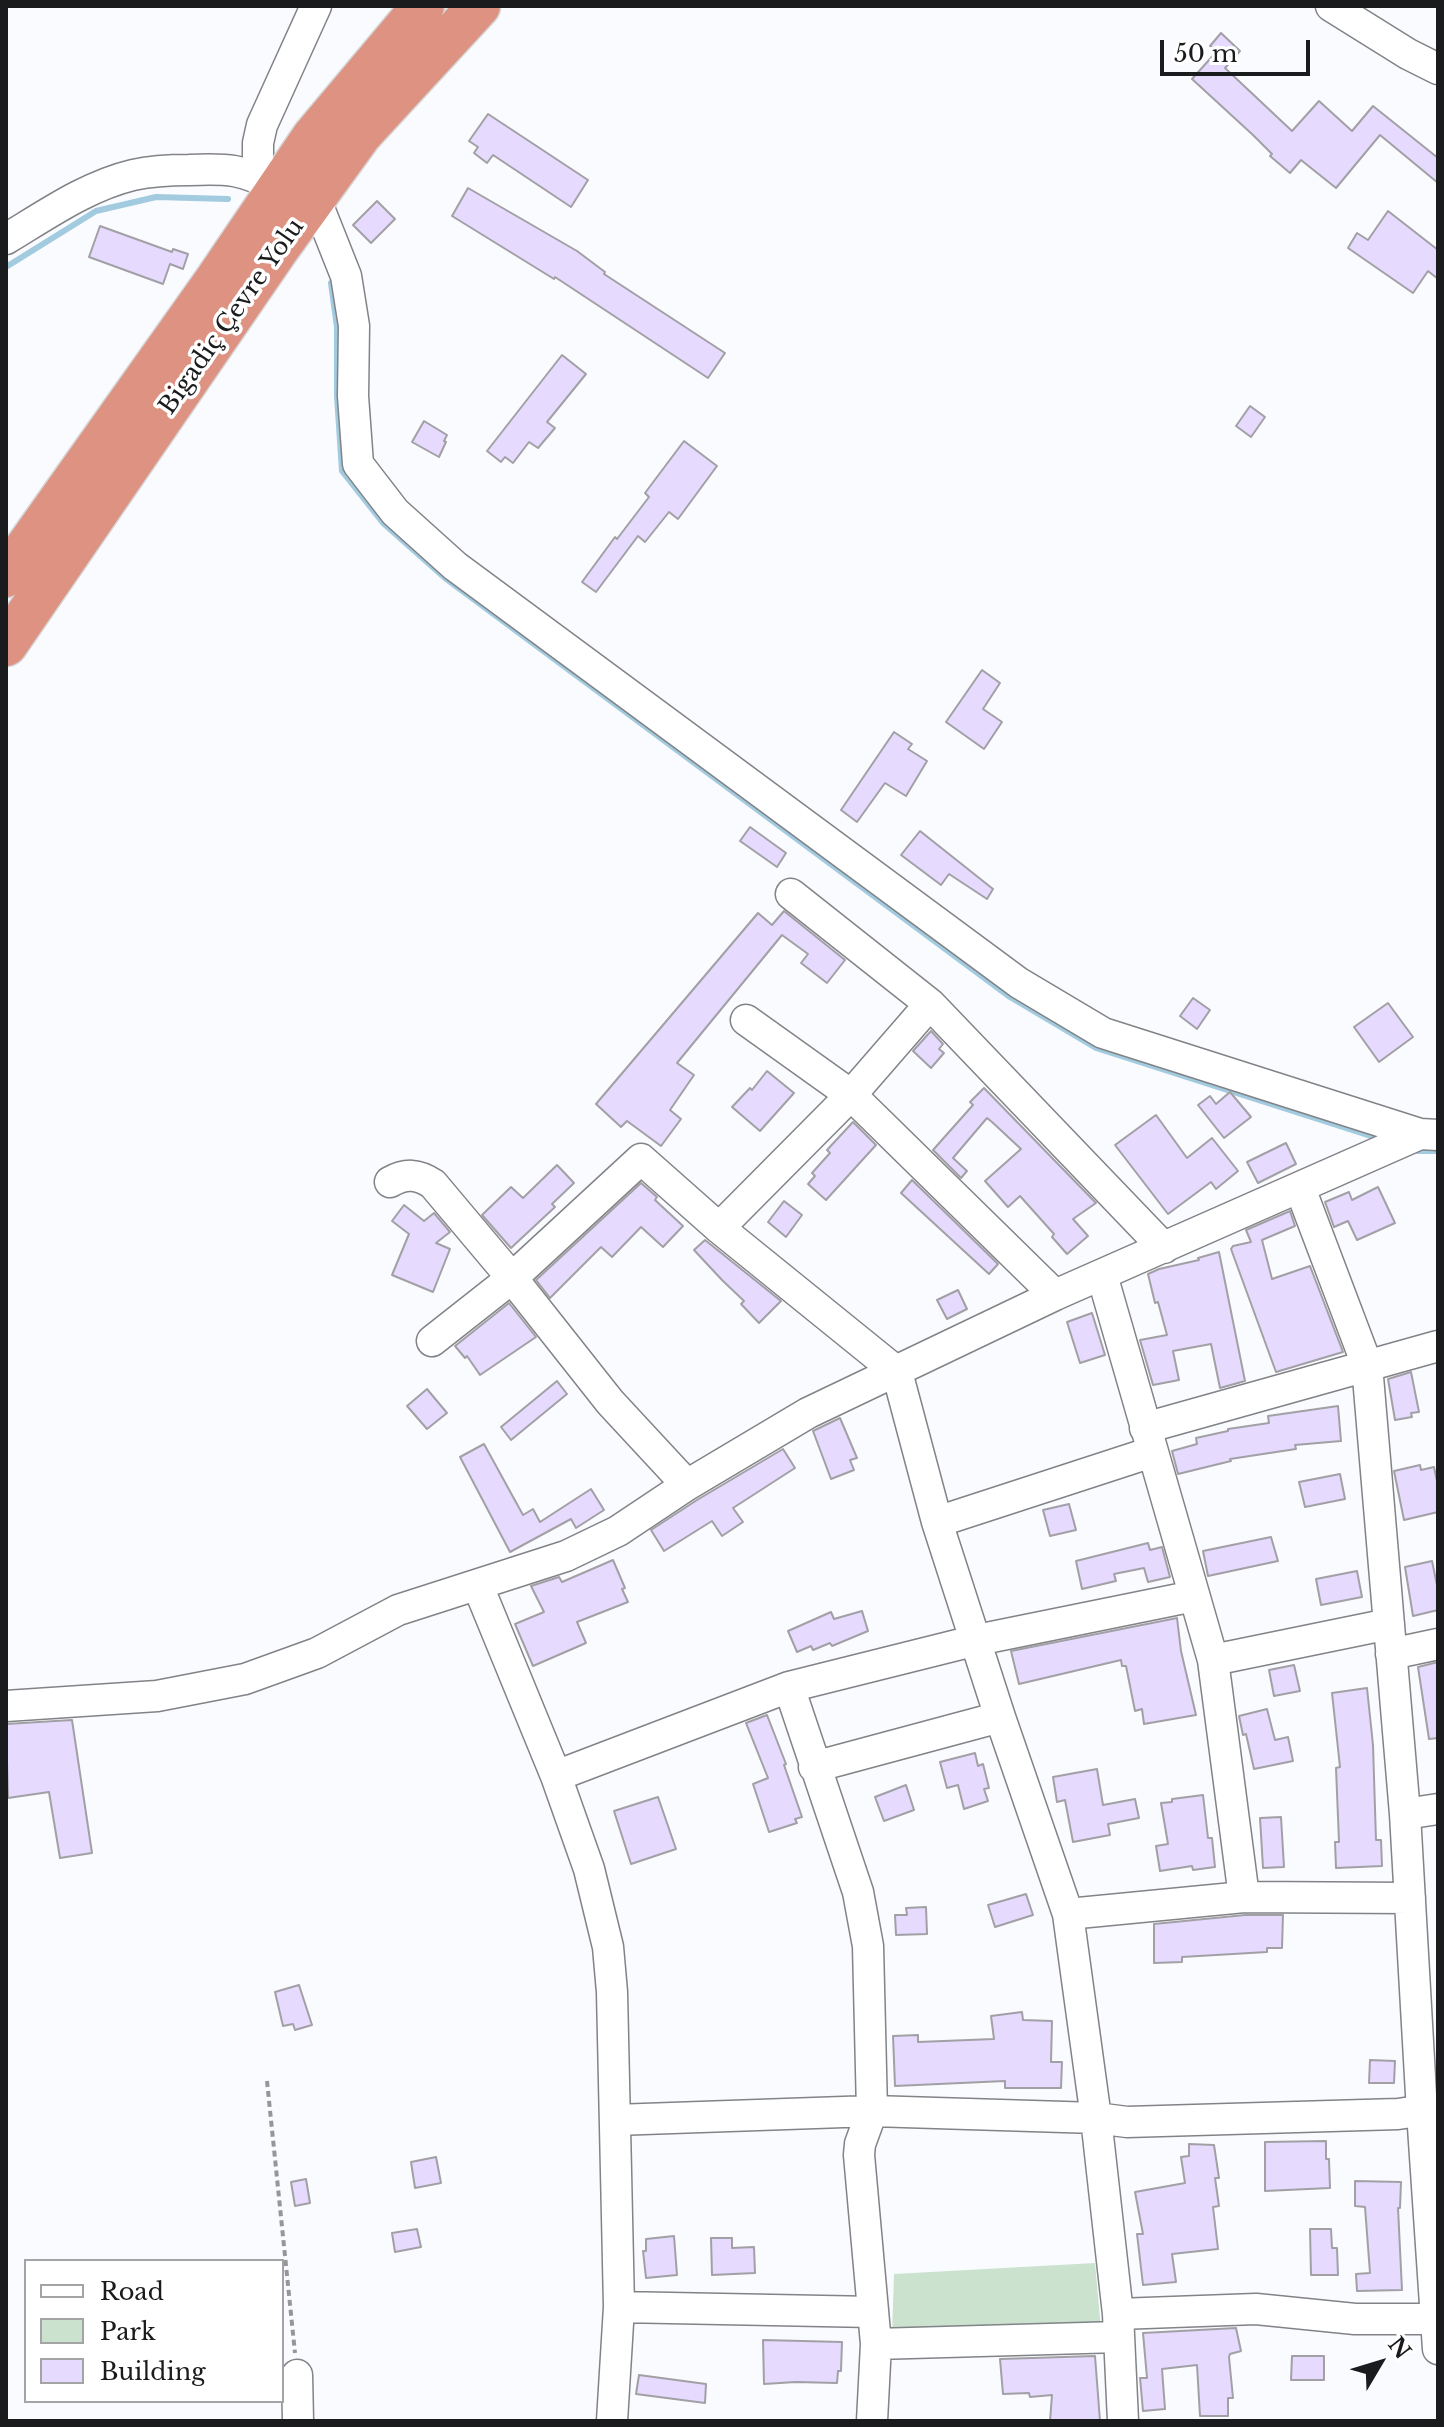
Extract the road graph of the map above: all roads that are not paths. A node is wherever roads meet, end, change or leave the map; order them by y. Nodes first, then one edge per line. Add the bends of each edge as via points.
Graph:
1 (316, 6) edge
2 (423, 6) edge
3 (479, 6) edge
4 (1331, 6) edge
5 (1438, 69) edge
6 (284, 188) junction
7 (6, 239) edge
8 (6, 576) edge
9 (6, 645) edge
10 (791, 894) dead end
11 (930, 1004) junction
12 (746, 1020) dead end
13 (851, 1095) junction
14 (1429, 1134) edge
15 (390, 1182) dead end
16 (1300, 1188) junction
17 (719, 1228) junction
18 (1164, 1248) junction
19 (1102, 1275) junction
20 (512, 1278) junction
21 (1055, 1295) junction
22 (432, 1341) dead end
23 (1438, 1346) edge
24 (1367, 1365) junction
25 (897, 1372) junction
26 (1149, 1440) junction
27 (687, 1485) junction
28 (937, 1522) junction
29 (478, 1586) junction
30 (1194, 1596) junction
31 (1389, 1624) junction
32 (977, 1640) junction
33 (1438, 1644) edge
34 (1391, 1654) junction
35 (1213, 1660) junction
36 (789, 1687) junction
37 (6, 1706) edge
38 (1000, 1717) junction
39 (814, 1767) junction
40 (556, 1776) junction
41 (1438, 1809) edge
42 (1405, 1814) junction
43 (1244, 1897) junction
44 (1410, 1898) junction
45 (1068, 1914) junction
46 (1430, 2110) edge
47 (872, 2111) junction
48 (1096, 2118) junction
49 (615, 2120) junction
50 (619, 2307) junction
51 (873, 2312) junction
52 (1118, 2326) junction
53 (1437, 2337) edge
54 (876, 2344) junction
55 (297, 2375) road end
56 (298, 2421) edge
57 (612, 2421) edge
58 (872, 2421) edge
59 (1123, 2421) edge

1 - 6 street via 262,125 257,160
2 - 6 highway, Bigadiç Çevre Yolu via 313,137
3 - 6 highway, Bigadiç Çevre Yolu via 361,134
4 - 5 street
6 - 7 street via 220,168 133,175 67,202
6 - 8 highway, Bigadiç Çevre Yolu
6 - 9 highway, Bigadiç Çevre Yolu
6 - 14 street via 346,276 354,326 358,464 395,512 455,566 1019,983 1103,1033
10 - 11 street
11 - 13 street
11 - 18 street
12 - 13 street
13 - 17 street
13 - 21 street
14 - 16 street
15 - 20 street via 408,1175 433,1184
16 - 18 street
16 - 24 street
17 - 20 street via 641,1159
17 - 25 street
18 - 19 street
19 - 21 street
19 - 26 street
20 - 22 street
20 - 27 street via 602,1393
21 - 25 street
23 - 24 street
24 - 26 street
24 - 31 street
25 - 27 street via 808,1413
25 - 28 street
26 - 28 street
26 - 30 street
27 - 29 street via 590,1545
28 - 32 street
29 - 37 street via 398,1610 317,1653 245,1679 157,1696
29 - 40 street
30 - 32 street
30 - 35 street
31 - 34 street
31 - 35 street
32 - 36 street
32 - 38 street
33 - 34 street
34 - 42 street
35 - 43 street
36 - 39 street
36 - 40 street
38 - 39 street
38 - 45 street
39 - 47 street via 865,1924
40 - 49 street via 589,1869 608,1947
41 - 42 street
42 - 44 street
43 - 44 street
43 - 45 street
44 - 46 street
45 - 48 street
46 - 48 street via 1127,2122
46 - 53 street
47 - 48 street
47 - 49 street
47 - 51 street via 859,2155
48 - 52 street
49 - 50 street
50 - 51 street
50 - 57 street
51 - 54 street
52 - 53 street via 1256,2309 1355,2319
52 - 54 street
52 - 59 street
54 - 58 street
55 - 56 street

